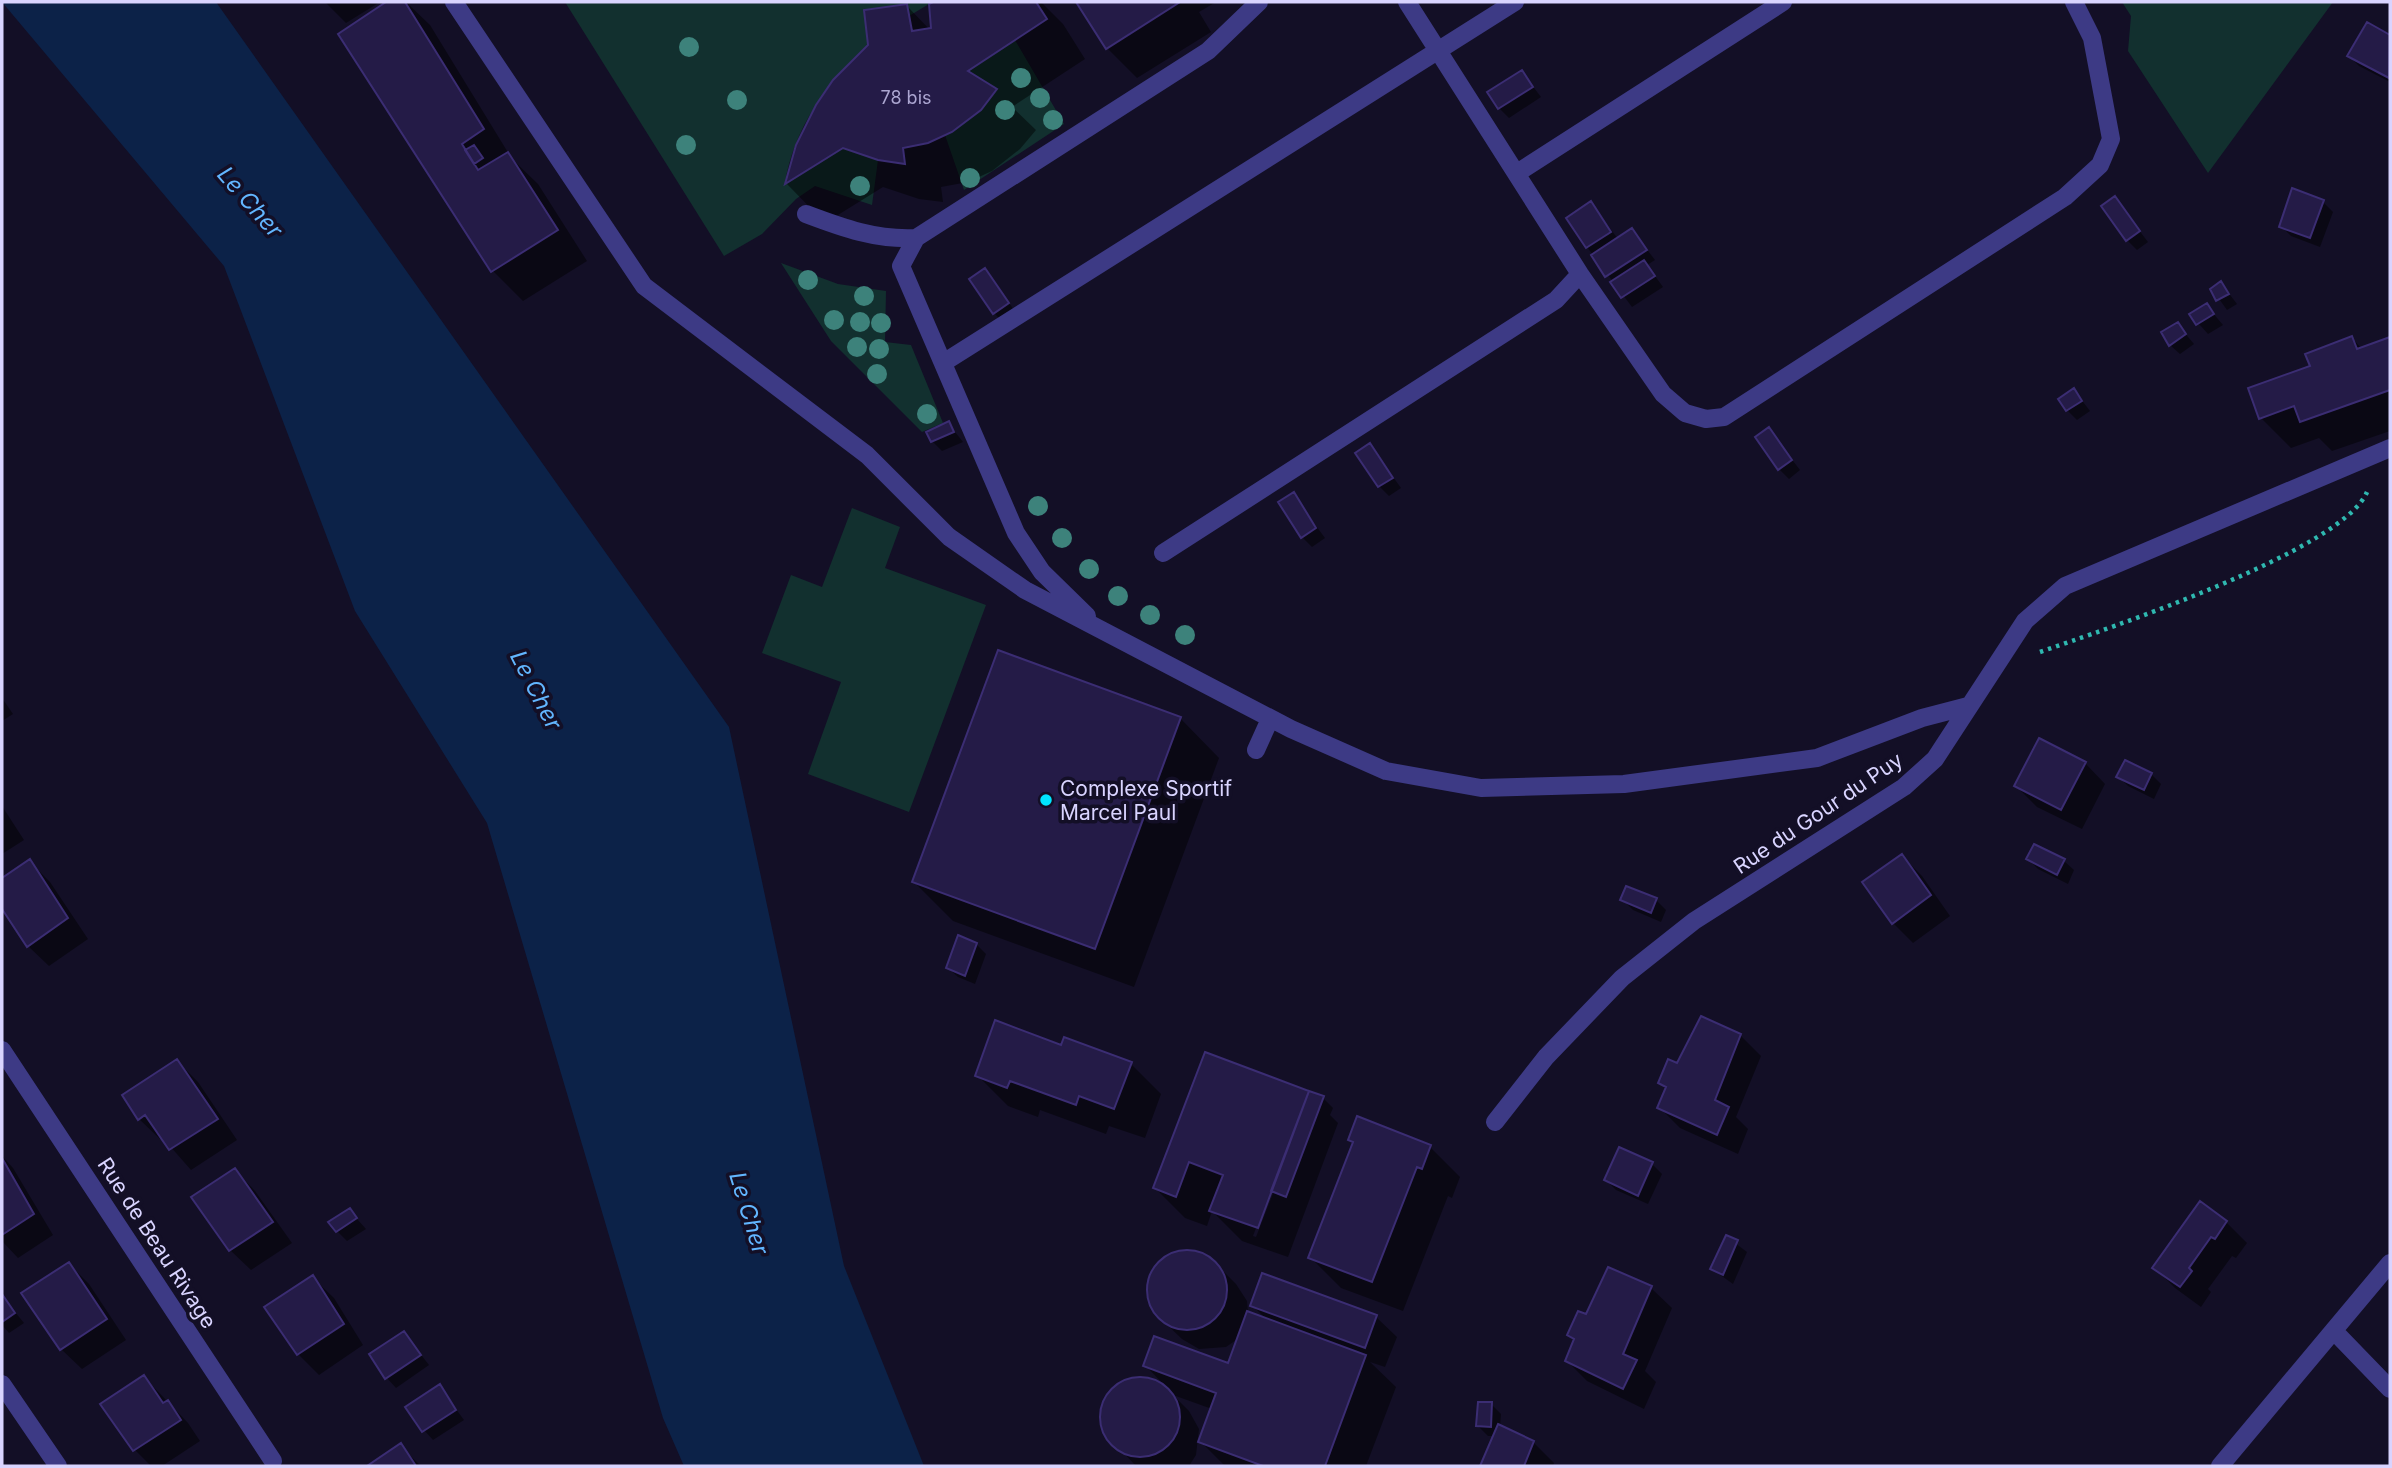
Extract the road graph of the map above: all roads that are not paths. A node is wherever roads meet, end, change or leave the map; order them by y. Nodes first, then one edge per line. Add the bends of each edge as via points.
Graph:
1 (454, 2) edge
2 (1259, 2) edge
3 (1407, 2) edge
4 (1515, 2) edge
5 (1783, 2) edge
6 (2074, 2) edge
7 (1439, 52) junction
8 (1517, 173) junction
9 (806, 214) dead end
10 (916, 237) junction
11 (1580, 274) junction
12 (943, 363) junction
13 (2387, 449) edge
14 (1163, 553) dead end
15 (1102, 631) junction
16 (1968, 706) junction
17 (1270, 719) junction
18 (1256, 750) dead end
19 (2, 1049) edge
20 (1495, 1122) dead end
21 (2390, 1263) edge
22 (2334, 1331) junction
23 (2, 1384) edge
24 (2390, 1389) edge
25 (272, 1465) edge
26 (58, 1466) edge
27 (2220, 1466) edge

1 - 15 street via 644,286 867,455 949,537 1025,590
2 - 10 street via 1208,51
3 - 7 street
4 - 7 street
5 - 8 street
6 - 11 street via 2092,38 2111,139 2100,165 2065,197 1724,417 1706,419 1685,413 1663,394
7 - 8 street
7 - 12 street
8 - 11 street
9 - 10 street via 849,231 892,239
10 - 12 street via 901,266
11 - 14 street via 1556,300
12 - 15 street via 1016,533 1041,572
13 - 16 street, Rue du Gour du Puy via 2066,586 2025,621
15 - 17 street
16 - 17 street via 1922,718 1817,758 1624,785 1481,788 1386,771
16 - 20 street, Rue du Gour du Puy via 1935,759 1904,788 1694,921 1622,978 1546,1057
17 - 18 street
19 - 25 street, Rue de Beau Rivage
21 - 22 street
22 - 24 street
22 - 27 street
23 - 26 street

